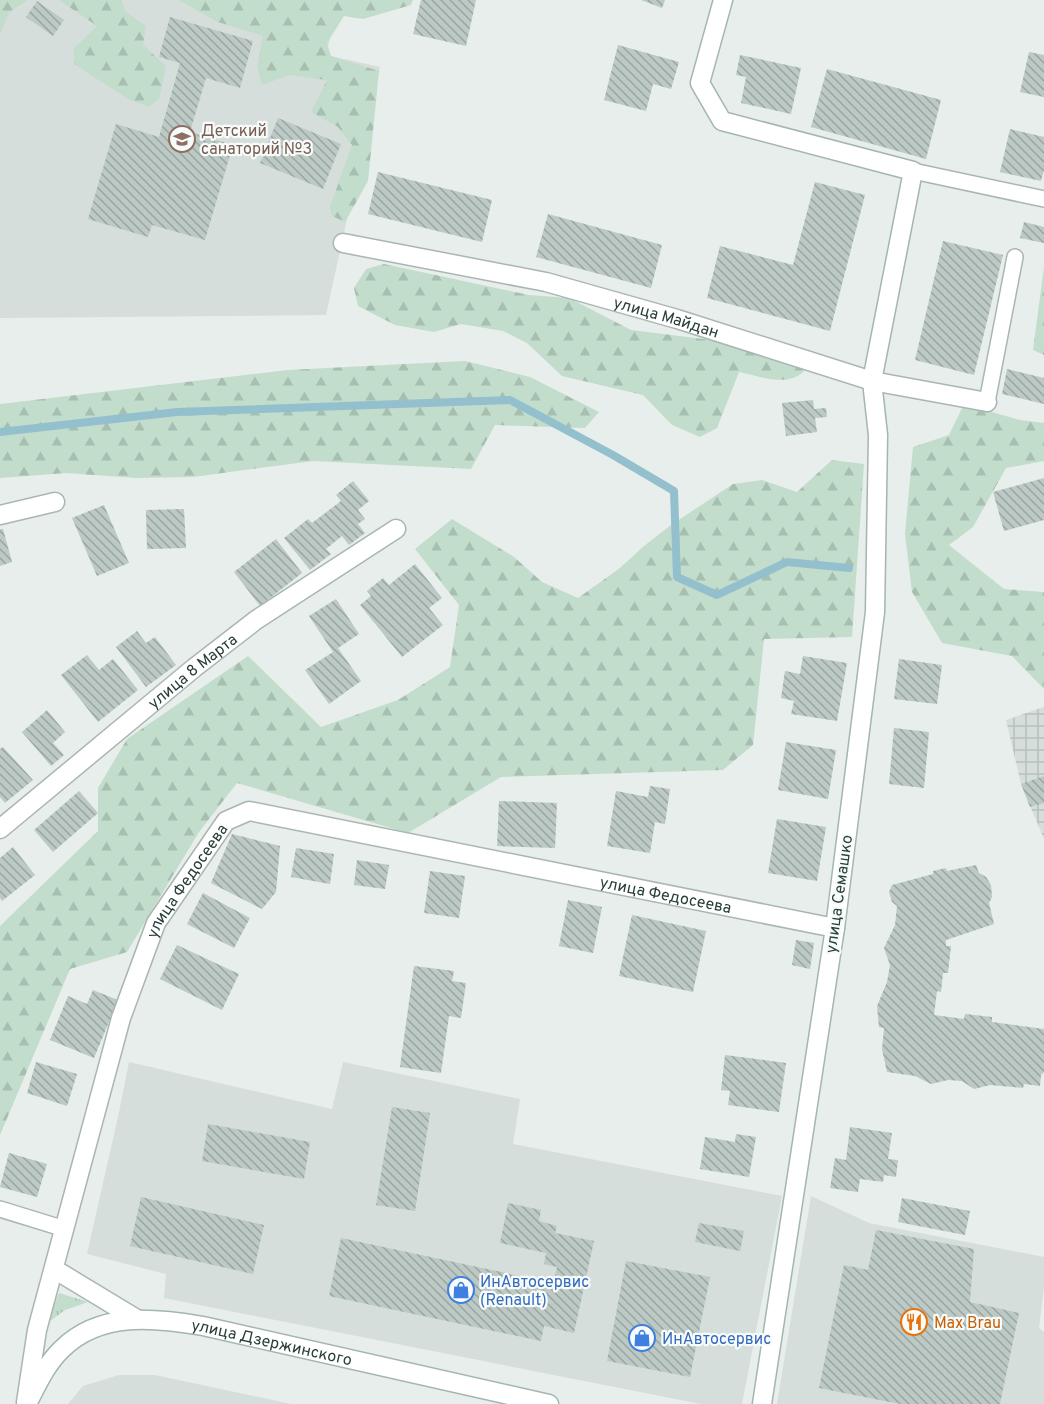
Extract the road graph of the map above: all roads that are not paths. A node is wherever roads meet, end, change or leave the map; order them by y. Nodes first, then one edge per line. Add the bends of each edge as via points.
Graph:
1 (723, 0) edge
2 (913, 171) junction
3 (1044, 199) edge
4 (343, 243) dead end
5 (1016, 257) dead end
6 (872, 381) junction
7 (987, 402) joint
8 (55, 502) dead end
9 (0, 515) edge
10 (396, 529) dead end
11 (0, 829) edge
12 (835, 928) junction
13 (0, 1209) edge
14 (65, 1228) junction
15 (54, 1269) junction
16 (135, 1318) junction
17 (27, 1404) edge
18 (549, 1404) edge
19 (762, 1404) edge

1 - 2 street via 700,83 722,121
2 - 3 lane
2 - 6 street, улица Семашко
4 - 6 street, улица Майдан via 546,282
5 - 7 lane
6 - 7 street, улица Майдан
6 - 12 street, улица Семашко via 878,435 875,612
8 - 9 street
10 - 11 street, улица 8 Марта via 238,634
12 - 14 street, улица Федосеева via 249,811 226,821 156,923 121,1018
12 - 19 street, улица Семашко
13 - 14 lane
14 - 15 street, улица Федосеева
15 - 16 street
15 - 17 street, улица Федосеева via 37,1330
16 - 17 street, улица Дзержинского via 105,1324 76,1337 47,1367
16 - 18 street, улица Дзержинского via 226,1330

